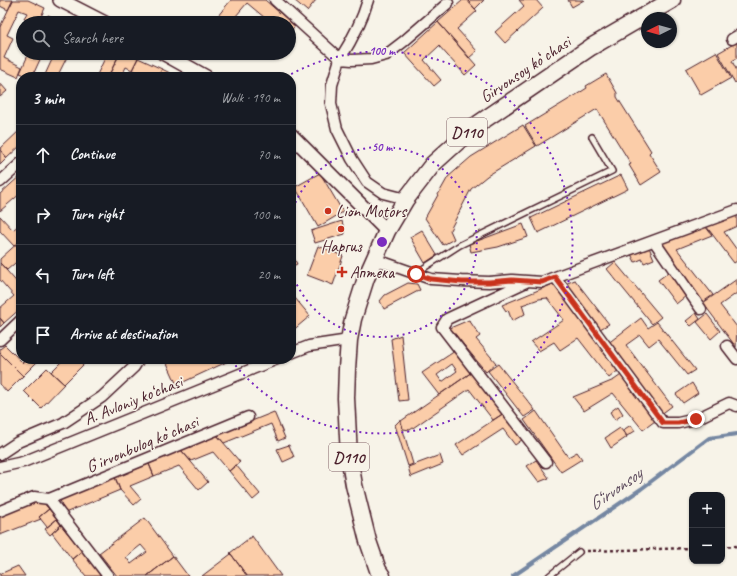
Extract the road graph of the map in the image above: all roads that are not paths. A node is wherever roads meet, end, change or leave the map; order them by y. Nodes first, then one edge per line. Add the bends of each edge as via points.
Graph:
1 (60, 0) edge
2 (275, 0) edge
3 (368, 0) edge
4 (672, 0) edge
5 (448, 3) dead end
6 (91, 16) edge
7 (293, 16) edge
8 (296, 19) edge
9 (340, 59) junction
10 (176, 60) edge
11 (197, 72) edge
12 (592, 137) dead end
13 (296, 140) edge
14 (16, 168) edge
15 (0, 182) edge
16 (406, 199) junction
17 (737, 210) edge
18 (387, 231) junction
19 (654, 241) junction
20 (374, 259) junction
21 (416, 274) junction
22 (555, 277) junction
23 (528, 281) junction
24 (701, 309) dead end
25 (16, 325) edge
26 (0, 340) edge
27 (349, 340) junction
28 (727, 346) dead end
29 (296, 351) edge
30 (737, 359) edge
31 (136, 364) edge
32 (265, 364) edge
33 (737, 406) edge
34 (248, 417) dead end
35 (0, 454) edge
36 (546, 462) dead end
37 (0, 467) edge
38 (49, 499) junction
39 (0, 510) edge
40 (578, 552) road end
41 (380, 573) edge
42 (108, 576) edge
43 (549, 576) edge

1 - 6 street
2 - 7 street
3 - 9 street via 361,22
4 - 16 main road, Girvonsoy koʻchasi / D110 via 591,47 475,126 433,164
5 - 9 street via 386,55 370,59
8 - 9 street
9 - 16 street via 332,85 331,104 337,129 352,159 368,182 383,193
10 - 11 street
12 - 21 lane via 612,171 460,245
13 - 18 street
14 - 15 street
16 - 18 main road, Girvonsoy koʻchasi / D110
17 - 19 street
18 - 20 main road, Girvonsoy koʻchasi / D110
19 - 22 street
19 - 24 street
20 - 21 street
20 - 27 main road, Girvonsoy koʻchasi / D110
21 - 23 street via 431,279 462,282
22 - 23 street via 542,282
22 - 33 street via 663,423 696,419 729,403
23 - 36 street via 447,319 442,327
25 - 26 street
27 - 29 street via 309,346
27 - 41 main road, Girvonsoy koʻchasi / D110 via 346,369 349,456 360,513
28 - 30 street
31 - 35 street via 102,397 63,423 18,442
32 - 37 street, A. Avloniy ko‘chasi via 23,462
34 - 38 street, Gʻirvonbuloq koʻchasi
38 - 39 street, Gʻirvonbuloq koʻchasi via 34,497
38 - 42 street
40 - 43 lane

